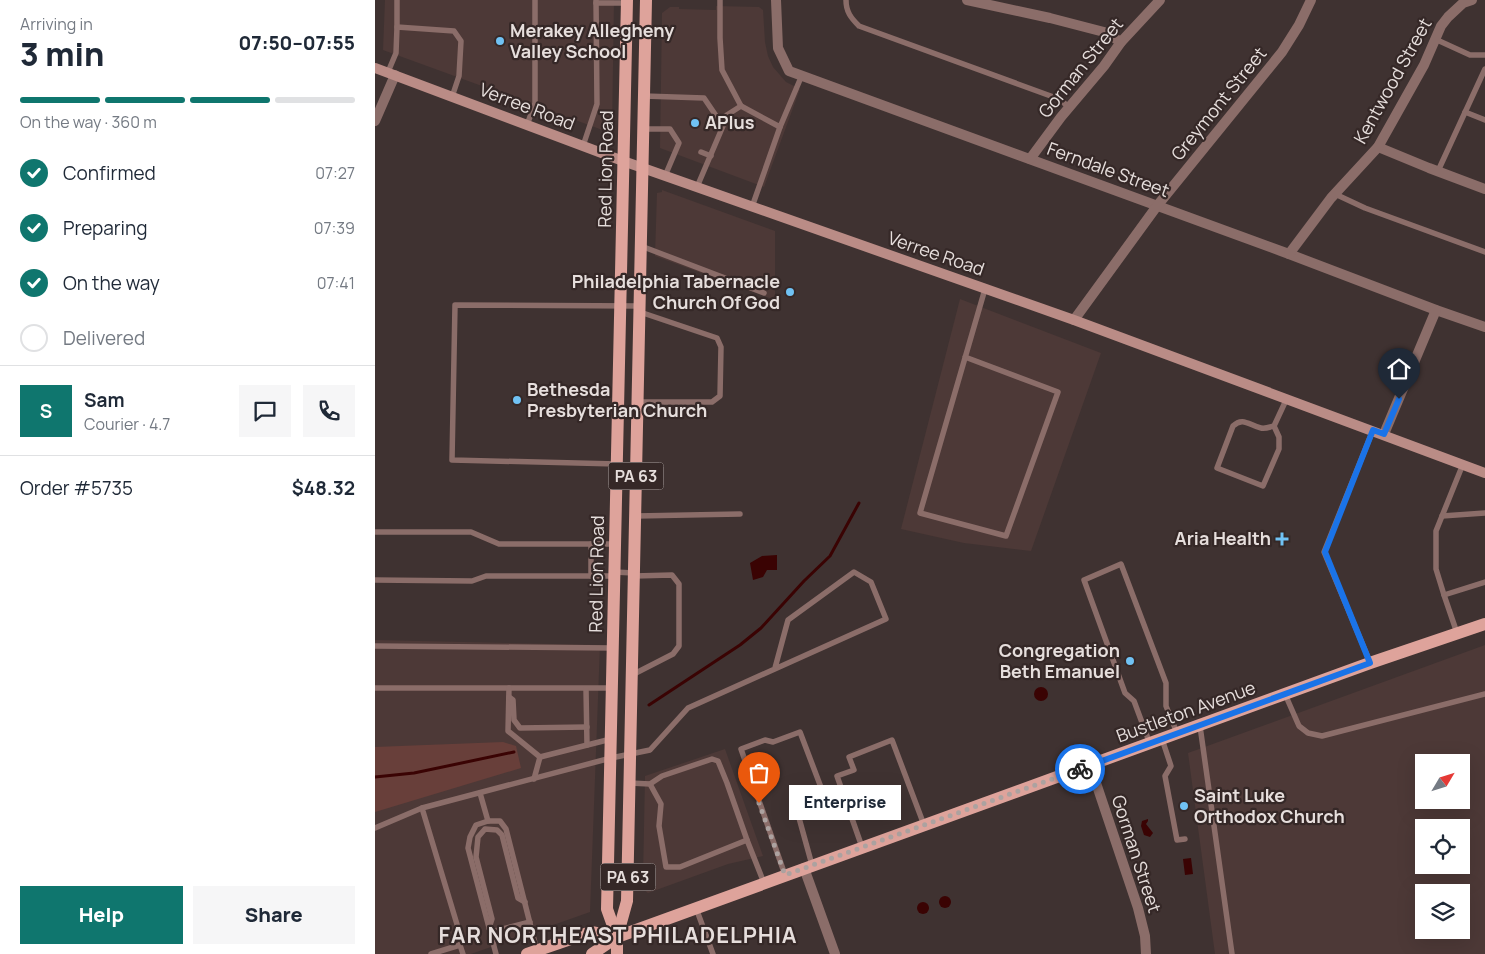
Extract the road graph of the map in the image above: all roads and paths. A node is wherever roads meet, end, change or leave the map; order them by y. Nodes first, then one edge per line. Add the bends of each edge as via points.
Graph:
1 (397, 0) edge
2 (535, 0) edge
3 (646, 0) edge
4 (720, 0) edge
5 (775, 0) edge
6 (846, 0) edge
7 (967, 0) edge
8 (1160, 0) edge
9 (1311, 0) edge
10 (1472, 0) edge
11 (596, 2) edge
12 (627, 2) edge
13 (397, 27) junction
14 (1435, 39) junction
15 (1121, 42) junction
16 (1485, 55) edge
17 (375, 68) edge
18 (1485, 69) edge
19 (391, 74) junction
20 (801, 75) junction
21 (644, 96) junction
22 (452, 97) junction
23 (671, 97) junction
24 (671, 105) dead end
25 (741, 106) junction
26 (1069, 107) junction
27 (1465, 112) junction
28 (375, 120) edge
29 (719, 120) junction
30 (1485, 120) edge
31 (670, 121) dead end
32 (527, 125) junction
33 (780, 127) junction
34 (670, 128) junction
35 (644, 129) junction
36 (583, 146) junction
37 (1379, 147) junction
38 (701, 152) dead end
39 (711, 156) junction
40 (1030, 159) junction
41 (623, 161) junction
42 (643, 168) junction
43 (1438, 171) junction
44 (665, 176) junction
45 (697, 187) junction
46 (1485, 189) edge
47 (1335, 194) junction
48 (1157, 206) junction
49 (752, 207) junction
50 (641, 246) junction
51 (1485, 252) edge
52 (1289, 254) junction
53 (985, 289) junction
54 (765, 292) dead end
55 (620, 309) junction
56 (640, 309) junction
57 (1436, 310) junction
58 (1074, 320) junction
59 (1485, 327) edge
60 (965, 357) junction
61 (1287, 398) junction
62 (638, 402) junction
63 (1274, 426) junction
64 (1373, 430) junction
65 (1384, 434) junction
66 (617, 464) junction
67 (1463, 464) junction
68 (1485, 473) edge
69 (1485, 513) edge
70 (616, 514) junction
71 (740, 514) dead end
72 (636, 515) junction
73 (1442, 516) junction
74 (375, 532) edge
75 (591, 544) junction
76 (615, 544) junction
77 (614, 574) junction
78 (634, 574) junction
79 (591, 576) junction
80 (375, 580) edge
81 (1485, 582) edge
82 (1444, 595) junction
83 (1484, 627) edge
84 (1457, 634) junction
85 (375, 646) edge
86 (613, 648) junction
87 (1370, 663) junction
88 (775, 668) junction
89 (632, 675) junction
90 (375, 688) edge
91 (509, 688) junction
92 (612, 688) junction
93 (587, 689) junction
94 (1285, 694) junction
95 (1485, 694) edge
96 (509, 697) junction
97 (1200, 725) junction
98 (587, 727) junction
99 (1177, 734) junction
100 (611, 739) junction
101 (1156, 741) junction
102 (587, 745) junction
103 (631, 754) junction
104 (540, 757) junction
105 (611, 758) junction
106 (1090, 765) junction
107 (534, 778) junction
108 (630, 783) junction
109 (650, 784) junction
110 (480, 793) junction
111 (422, 808) junction
112 (488, 821) junction
113 (924, 825) junction
114 (375, 828) edge
115 (1185, 839) dead end
116 (747, 840) junction
117 (862, 847) junction
118 (808, 867) junction
119 (785, 875) junction
120 (764, 883) junction
121 (525, 902) junction
122 (695, 908) junction
123 (530, 922) junction
124 (490, 930) junction
125 (617, 937) junction
126 (460, 945) junction
127 (532, 952) edge
128 (431, 954) edge
129 (463, 954) edge
130 (496, 954) edge
131 (592, 954) edge
132 (617, 954) edge
133 (713, 954) edge
134 (835, 954) edge
135 (1146, 954) edge
136 (1232, 954) edge

1 - 13 lane
2 - 32 lane via 535,103
3 - 21 main road, Red Lion Road / PA 63
4 - 25 lane via 722,70
5 - 20 street, Ferndale Street via 778,48 789,71
6 - 26 lane via 850,18 859,26 1059,99
7 - 15 street via 1105,32
8 - 15 street, Gorman Street
9 - 48 street, Greymont Street via 1283,52
10 - 14 street, Kentwood Street via 1463,3 1448,17
11 - 12 lane
11 - 36 lane via 597,104
12 - 41 main road, Red Lion Road / PA 63
13 - 19 lane
13 - 22 lane via 453,31 461,41 459,76
14 - 16 lane via 1470,55
14 - 37 street, Kentwood Street
15 - 26 street, Gorman Street
17 - 19 main road, Verree Road
18 - 27 lane
19 - 22 main road, Verree Road
19 - 28 street
20 - 33 lane
20 - 40 street, Ferndale Street
21 - 23 lane
21 - 35 main road, Red Lion Road / PA 63
22 - 32 main road, Verree Road
23 - 24 lane
23 - 29 lane via 704,98
25 - 29 lane
25 - 33 lane
26 - 40 street, Gorman Street
27 - 30 lane
27 - 43 lane
29 - 39 lane via 723,126
31 - 34 lane
32 - 36 main road, Verree Road
33 - 49 lane
34 - 35 lane
34 - 44 lane via 682,144
35 - 42 main road, Red Lion Road / PA 63
36 - 41 main road, Verree Road
37 - 43 street
37 - 47 street, Kentwood Street
38 - 39 lane
39 - 45 lane
40 - 48 street, Ferndale Street
41 - 42 main road, Verree Road
41 - 55 main road, Red Lion Road / PA 63
42 - 44 main road, Verree Road
42 - 50 main road, Red Lion Road / PA 63
43 - 46 street
44 - 45 main road, Verree Road
45 - 49 main road, Verree Road
47 - 51 lane
47 - 52 street, Kentwood Street
48 - 52 street, Ferndale Street
48 - 58 street, Greymont Street
49 - 53 main road, Verree Road
50 - 54 lane
50 - 56 main road, Red Lion Road / PA 63
52 - 57 street, Ferndale Street
53 - 58 main road, Verree Road
53 - 60 lane
55 - 56 main road
55 - 66 main road, Red Lion Road / PA 63
55 - 66 lane via 455,304 452,460
56 - 62 main road, Red Lion Road / PA 63
56 - 62 lane via 717,338 721,347 721,396 712,402
57 - 59 street, Ferndale Street
57 - 65 street
58 - 61 main road, Verree Road
60 - 60 lane via 921,513 1006,536 1058,392
61 - 63 lane
61 - 64 main road, Verree Road
62 - 72 main road, Red Lion Road / PA 63
63 - 63 lane via 1263,428 1244,421 1237,422 1217,468 1263,486 1279,449 1279,437
64 - 65 main road, Verree Road
64 - 87 lane via 1325,552
65 - 67 main road, Verree Road
66 - 70 main road, Red Lion Road / PA 63
67 - 68 main road, Verree Road
67 - 73 lane
69 - 73 lane
70 - 72 main road
70 - 76 main road, Red Lion Road / PA 63
71 - 72 lane
72 - 78 main road, Red Lion Road / PA 63
73 - 82 lane via 1436,531 1436,569
74 - 75 lane via 471,532 499,544
75 - 76 lane
75 - 79 lane
76 - 77 main road, Red Lion Road / PA 63
77 - 78 lane
77 - 79 lane
77 - 86 main road, Red Lion Road / PA 63
78 - 89 main road, Red Lion Road / PA 63
78 - 89 lane via 671,576 679,584 679,646 673,654
79 - 80 lane via 486,576 472,581
81 - 82 lane
82 - 84 lane
83 - 84 main road, Bustleton Avenue
84 - 87 main road, Bustleton Avenue
85 - 86 lane
86 - 92 main road, Red Lion Road / PA 63
87 - 94 main road, Bustleton Avenue
88 - 88 lane via 788,620 854,572 871,582 886,619
88 - 103 lane via 688,708 650,750
89 - 103 main road, Red Lion Road / PA 63
90 - 91 lane
91 - 93 lane
91 - 96 lane
92 - 93 lane
92 - 100 main road, Red Lion Road / PA 63
93 - 98 lane
94 - 95 lane via 1299,726 1308,733 1322,736
94 - 97 main road, Bustleton Avenue
96 - 98 lane via 513,700 514,720 520,728
96 - 104 lane via 508,731
97 - 99 main road, Bustleton Avenue
97 - 136 lane
98 - 102 lane
99 - 101 main road, Bustleton Avenue
99 - 101 lane via 1166,706 1167,683 1121,564 1084,580 1125,693 1134,701
100 - 102 lane
100 - 105 main road, Red Lion Road / PA 63
101 - 106 main road, Bustleton Avenue
101 - 115 lane via 1171,766 1165,776 1177,840
102 - 104 lane
103 - 105 lane
103 - 108 main road, Red Lion Road / PA 63
104 - 107 lane
105 - 107 lane
105 - 125 main road, Red Lion Road / PA 63 via 607,909
106 - 113 main road, Bustleton Avenue
106 - 135 street, Gorman Street via 1138,908
107 - 110 lane
108 - 109 lane
108 - 125 main road, Red Lion Road / PA 63 via 627,901
109 - 116 lane via 662,776 711,759 718,761
109 - 116 lane via 661,804 659,826 666,867 680,867
110 - 111 lane
110 - 112 lane
111 - 114 lane
111 - 126 lane via 462,942
112 - 121 lane via 500,821 506,829
112 - 124 lane via 476,825 468,848
113 - 117 main road, Bustleton Avenue
113 - 117 lane via 892,740 849,757 854,770 837,776
116 - 120 lane
117 - 118 main road, Bustleton Avenue
118 - 119 main road, Bustleton Avenue
118 - 119 lane via 796,807 823,790 800,732 741,749
118 - 134 street
119 - 120 main road, Bustleton Avenue
120 - 122 main road, Bustleton Avenue
121 - 123 lane
121 - 124 lane via 518,898 502,835 497,830 485,829 478,837 476,857 492,919
122 - 125 main road, Bustleton Avenue
122 - 133 lane
123 - 124 lane
123 - 127 lane
124 - 130 lane
125 - 127 main road via 591,932
125 - 131 main road, Bustleton Avenue
125 - 132 main road, Red Lion Road / PA 63
126 - 128 lane
126 - 129 lane

